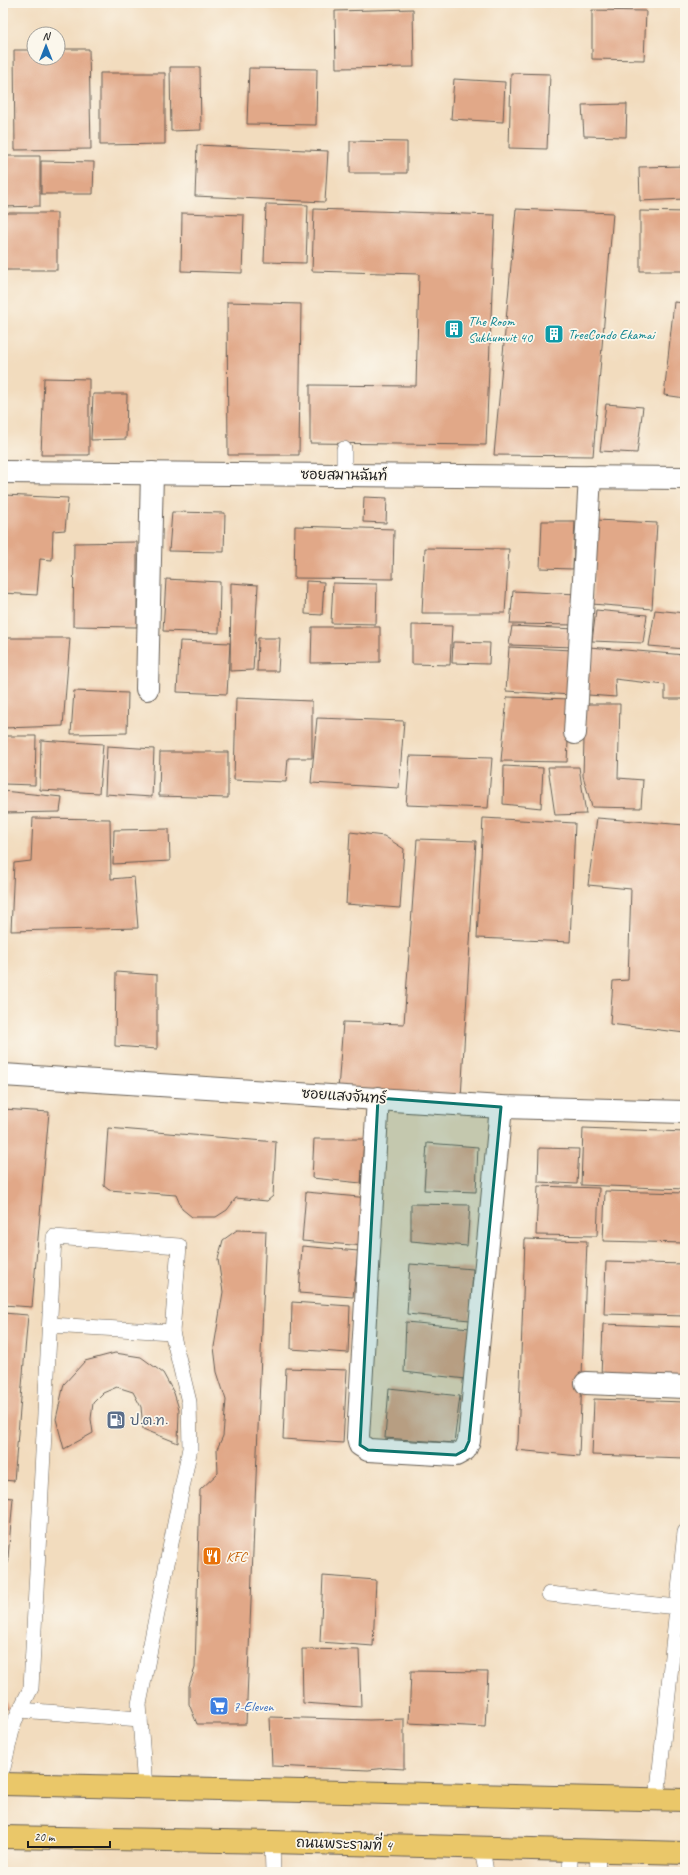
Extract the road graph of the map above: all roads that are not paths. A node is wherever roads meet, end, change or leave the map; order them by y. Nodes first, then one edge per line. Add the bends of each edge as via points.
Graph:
1 (344, 449) dead end
2 (3, 472) edge
3 (152, 473) junction
4 (344, 475) junction
5 (590, 478) junction
6 (685, 478) edge
7 (147, 688) dead end
8 (575, 733) dead end
9 (3, 1075) edge
10 (378, 1098) junction
11 (501, 1106) junction
12 (685, 1112) edge
13 (50, 1325) junction
14 (172, 1332) junction
15 (586, 1383) dead end
16 (685, 1387) edge
17 (685, 1532) edge
18 (549, 1594) dead end
19 (677, 1607) junction
20 (20, 1710) junction
21 (140, 1719) junction
22 (3, 1768) edge
23 (3, 1784) edge
24 (145, 1788) junction
25 (657, 1799) junction
26 (685, 1800) edge
27 (3, 1837) edge
28 (272, 1842) junction
29 (482, 1848) junction
30 (570, 1850) junction
31 (685, 1853) edge
32 (597, 1862) edge
33 (273, 1872) edge
34 (486, 1872) edge
35 (570, 1872) edge

1 - 4 lane
2 - 3 street, ซอยสมานฉันท์
3 - 4 street, ซอยสมานฉันท์
3 - 7 street
4 - 5 street, ซอยสมานฉันท์
5 - 6 street, ซอยสมานฉันท์
5 - 8 street
9 - 10 street, ซอยแสงจันทร์
10 - 11 street, ซอยแสงจันทร์
10 - 11 street via 358,1437 360,1445 368,1450 456,1455 466,1450 469,1441
11 - 12 street, ซอยแสงจันทร์
13 - 14 lane
13 - 14 lane via 54,1237 179,1246
13 - 20 lane via 31,1688
14 - 21 lane via 189,1402 190,1448 139,1704
15 - 16 street
17 - 19 lane
18 - 19 lane
19 - 25 lane
20 - 21 lane
20 - 22 lane via 14,1722
21 - 24 lane
23 - 24 main road
24 - 25 main road
25 - 26 main road
27 - 28 main road, ถนนพระรามที่ 4
28 - 29 main road, ถนนพระรามที่ 4
28 - 33 lane
29 - 30 main road, ถนนพระรามที่ 4
29 - 34 lane
30 - 32 main road, ถนนพระรามที่ 4
30 - 35 lane
31 - 32 main road, ถนนพระรามที่ 4

